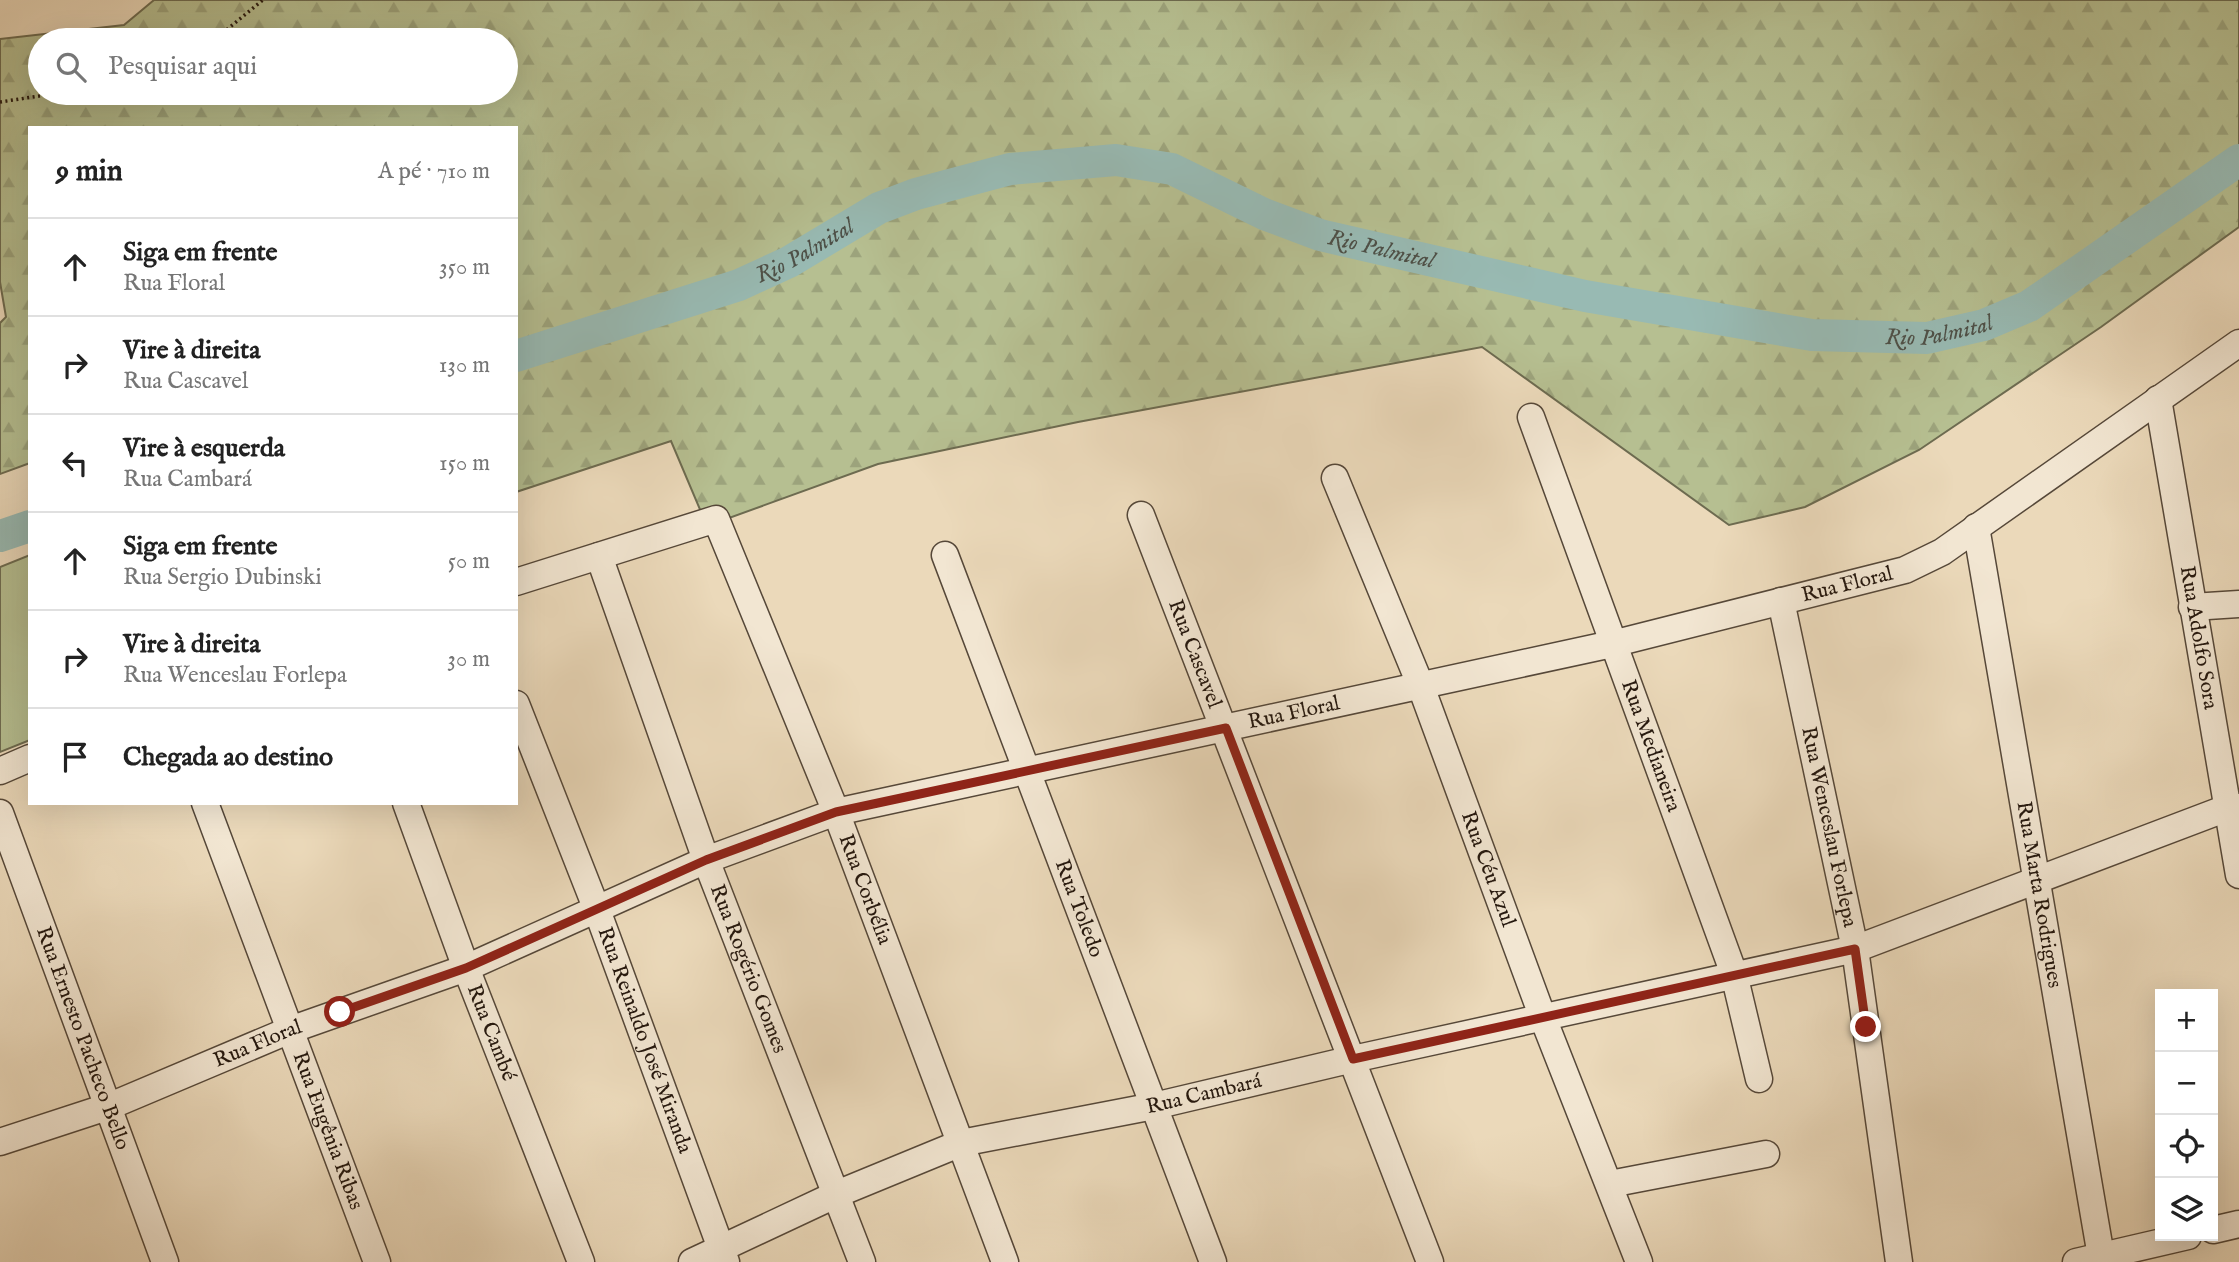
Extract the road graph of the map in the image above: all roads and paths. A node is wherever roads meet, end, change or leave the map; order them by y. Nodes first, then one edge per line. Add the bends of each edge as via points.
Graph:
1 (263, 0) edge
2 (229, 28) edge
3 (28, 98) edge
4 (0, 102) edge
5 (2239, 343) edge
6 (2158, 399) junction
7 (1531, 417) dead end
8 (1335, 478) dead end
9 (1141, 515) dead end
10 (1976, 527) junction
11 (945, 555) dead end
12 (599, 556) junction
13 (518, 581) edge
14 (1781, 601) junction
15 (2239, 604) edge
16 (2192, 607) junction
17 (1612, 644) junction
18 (1419, 684) junction
19 (518, 709) edge
20 (1226, 728) junction
21 (28, 759) edge
22 (1028, 769) junction
23 (0, 771) edge
24 (206, 805) edge
25 (407, 805) edge
26 (2233, 808) edge
27 (836, 812) junction
28 (0, 813) edge
29 (706, 860) junction
30 (2239, 874) edge
31 (2038, 881) junction
32 (597, 910) junction
33 (1855, 949) junction
34 (466, 968) junction
35 (1734, 974) junction
36 (1543, 1018) junction
37 (290, 1030) junction
38 (1353, 1059) junction
39 (1759, 1079) dead end
40 (110, 1106) junction
41 (1154, 1106) junction
42 (0, 1142) edge
43 (961, 1143) junction
44 (1766, 1154) dead end
45 (1610, 1184) junction
46 (837, 1194) junction
47 (2239, 1224) edge
48 (2218, 1229) edge
49 (2168, 1241) edge
50 (724, 1255) edge
51 (2093, 1260) edge
52 (164, 1262) edge
53 (377, 1262) edge
54 (581, 1262) edge
55 (692, 1262) edge
56 (862, 1262) edge
57 (1005, 1262) edge
58 (1213, 1262) edge
59 (1430, 1262) edge
60 (1639, 1262) edge
61 (1899, 1262) edge

1 - 2 path
3 - 4 path
5 - 6 street, Rua Floral
6 - 10 street, Rua Floral
6 - 16 street, Rua Adolfo Sora
7 - 17 street, Rua Medianeira
8 - 18 street, Rua Céu Azul
9 - 20 street, Rua Cascavel
10 - 14 street, Rua Floral via 1942,552 1905,570
10 - 31 street, Rua Marta Rodrigues
11 - 22 street, Rua Toledo
12 - 13 street
12 - 27 street, Rua Corbélia via 716,519
12 - 29 street, Rua Rogério Gomes
14 - 17 street, Rua Floral
14 - 33 street, Rua Wenceslau Forlepa
15 - 16 street
16 - 26 street, Rua Adolfo Sora
17 - 18 street, Rua Floral
17 - 35 street, Rua Medianeira
18 - 20 street, Rua Floral
18 - 36 street, Rua Céu Azul
19 - 32 street, Rua Reinaldo José Miranda
20 - 22 street, Rua Floral
20 - 38 street, Rua Cascavel
21 - 23 street
22 - 27 street, Rua Floral
22 - 41 street, Rua Toledo
24 - 37 street, Rua Eugênia Ribas
25 - 34 street, Rua Cambé
26 - 30 street, Rua Adolfo Sora
26 - 31 street, Rua Cambará
27 - 29 street, Rua Floral
27 - 43 street, Rua Corbélia
28 - 40 street, Rua Ernesto Pacheco Bello
29 - 32 street, Rua Floral
29 - 46 street, Rua Rogério Gomes
31 - 33 street, Rua Cambará
31 - 51 street, Rua Marta Rodrigues
32 - 34 street, Rua Floral
32 - 50 street, Rua Reinaldo José Miranda
33 - 35 street, Rua Cambará
33 - 61 street, Rua Wenceslau Forlepa
34 - 37 street, Rua Floral
34 - 54 street, Rua Cambé
35 - 36 street, Rua Cambará
35 - 39 street, Rua Medianeira
36 - 38 street, Rua Cambará
36 - 45 street, Rua Céu Azul
37 - 40 street, Rua Floral
37 - 53 street, Rua Eugênia Ribas
38 - 41 street, Rua Cambará
38 - 59 street, Rua Cascavel
40 - 42 street, Rua Floral
40 - 52 street, Rua Ernesto Pacheco Bello
41 - 43 street, Rua Cambará
41 - 58 street, Rua Toledo
43 - 46 street, Rua Cambará
43 - 57 street, Rua Corbélia
44 - 45 street
45 - 60 street, Rua Céu Azul
46 - 50 street, Rua Cambará
46 - 56 street, Rua Rogério Gomes
47 - 48 street
49 - 51 street
50 - 55 street, Rua Cambará

